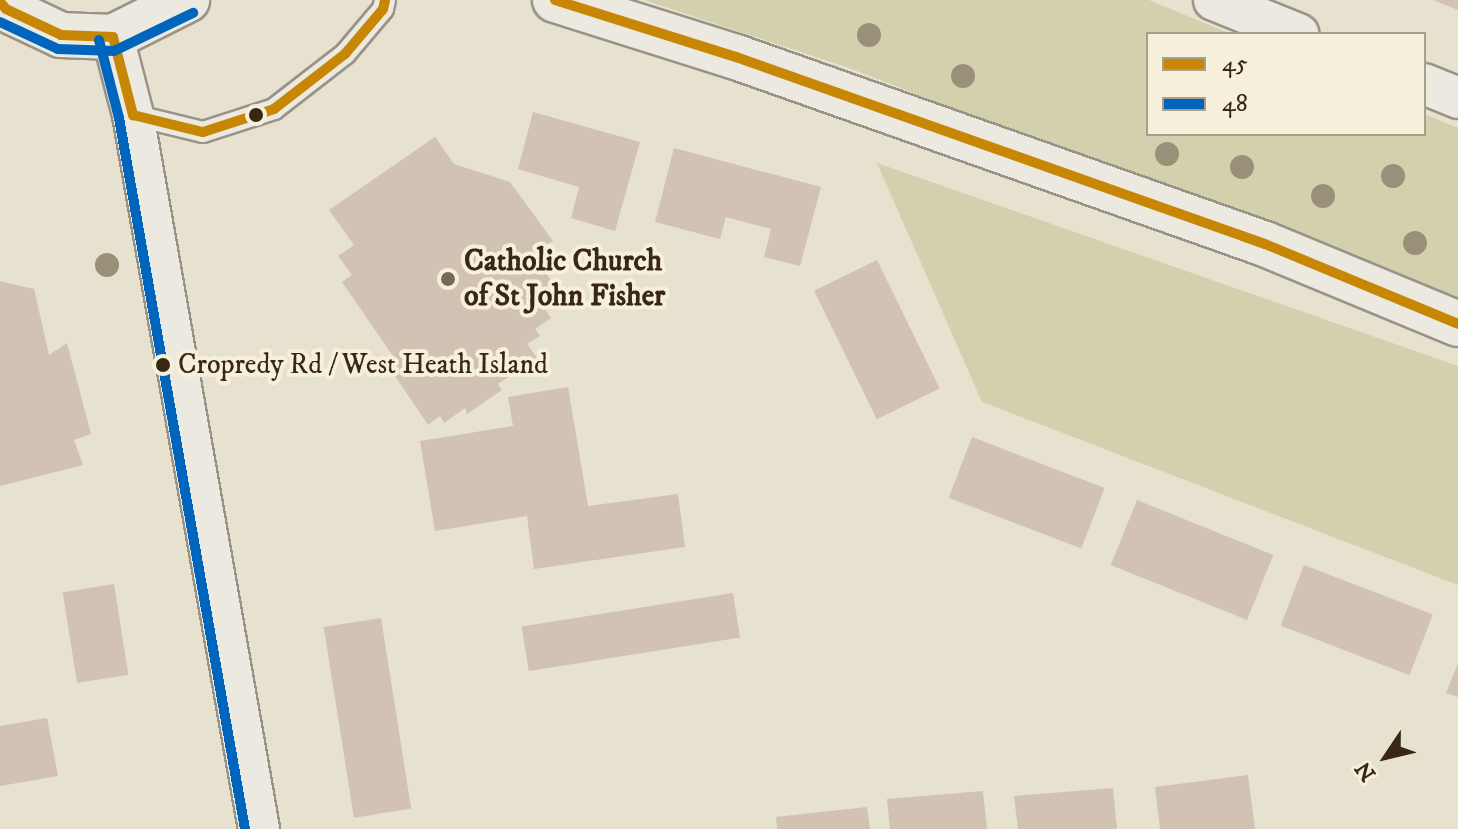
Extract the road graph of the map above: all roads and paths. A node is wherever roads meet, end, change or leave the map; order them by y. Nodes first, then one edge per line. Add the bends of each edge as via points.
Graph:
1 (187, 0) edge
2 (385, 0) edge
3 (555, 0) edge
4 (1214, 0) edge
5 (2, 7) edge
6 (1293, 32) edge
7 (113, 37) junction
8 (1426, 85) edge
9 (1458, 98) edge
10 (133, 115) junction
11 (1458, 324) edge
12 (254, 828) edge

1 - 7 street
2 - 10 lane via 345,54 274,109 203,132
3 - 11 street via 736,57 1250,239
4 - 6 street
5 - 7 street via 61,35
7 - 10 street
8 - 9 street
10 - 12 street

